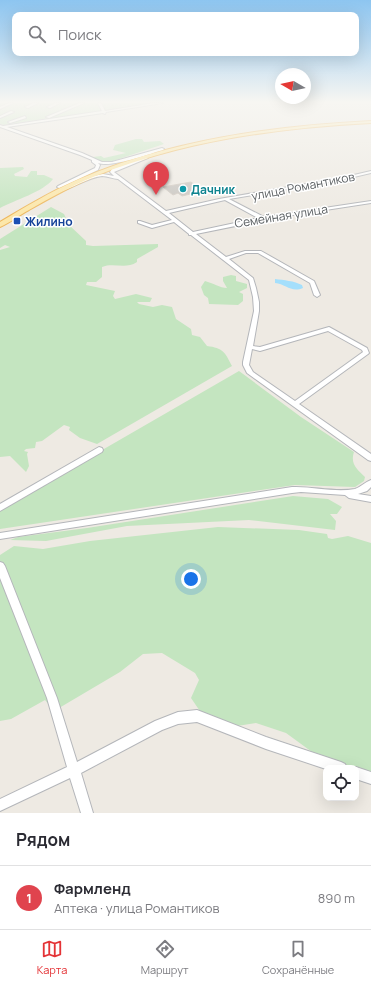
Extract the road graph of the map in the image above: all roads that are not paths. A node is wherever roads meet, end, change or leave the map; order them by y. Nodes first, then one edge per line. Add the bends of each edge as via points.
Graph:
1 (42, 141) edge
2 (197, 141) edge
3 (208, 141) edge
4 (162, 149) junction
5 (151, 155) junction
6 (92, 159) junction
7 (371, 172) edge
8 (122, 181) junction
9 (59, 189) junction
10 (227, 200) junction
11 (371, 202) edge
12 (165, 213) junction
13 (262, 218) junction
14 (0, 220) edge
15 (174, 221) junction
16 (140, 222) dead end
17 (0, 225) edge
18 (191, 234) junction
19 (225, 259) junction
20 (317, 295) dead end
21 (250, 347) junction
22 (295, 404) junction
23 (99, 450) dead end
24 (371, 458) edge
25 (371, 483) edge
26 (323, 491) junction
27 (371, 498) edge
28 (0, 508) edge
29 (0, 536) edge
30 (0, 566) edge
31 (332, 765) edge
32 (74, 770) junction
33 (359, 774) edge
34 (371, 778) edge
35 (0, 805) edge
36 (88, 813) edge

1 - 6 street
2 - 4 main road
3 - 5 main road
4 - 6 street via 112,163 101,163
4 - 9 main road via 108,167
5 - 8 street via 113,170 113,174
5 - 9 main road
6 - 9 street via 98,165 97,169
7 - 10 street, улица Романтиков via 347,179
8 - 9 street via 110,175 102,175
8 - 12 street
9 - 14 main road
9 - 17 main road
10 - 12 street, улица Романтиков via 206,202
10 - 13 street
11 - 13 street, Семейная улица
12 - 15 street
13 - 18 street, Семейная улица
15 - 16 street via 152,227
15 - 18 street
18 - 19 street
19 - 20 street via 245,252 260,252 312,282
19 - 21 street via 251,279 255,290 257,314
21 - 22 street via 246,359 250,373
21 - 22 street via 260,348 329,329 365,349 366,353
22 - 24 street
23 - 28 street
25 - 26 street via 362,490 351,492
26 - 27 street
26 - 29 street via 299,489
30 - 32 street via 52,698
31 - 32 street via 197,716 178,718 159,725
32 - 35 street
32 - 36 street
33 - 34 street

